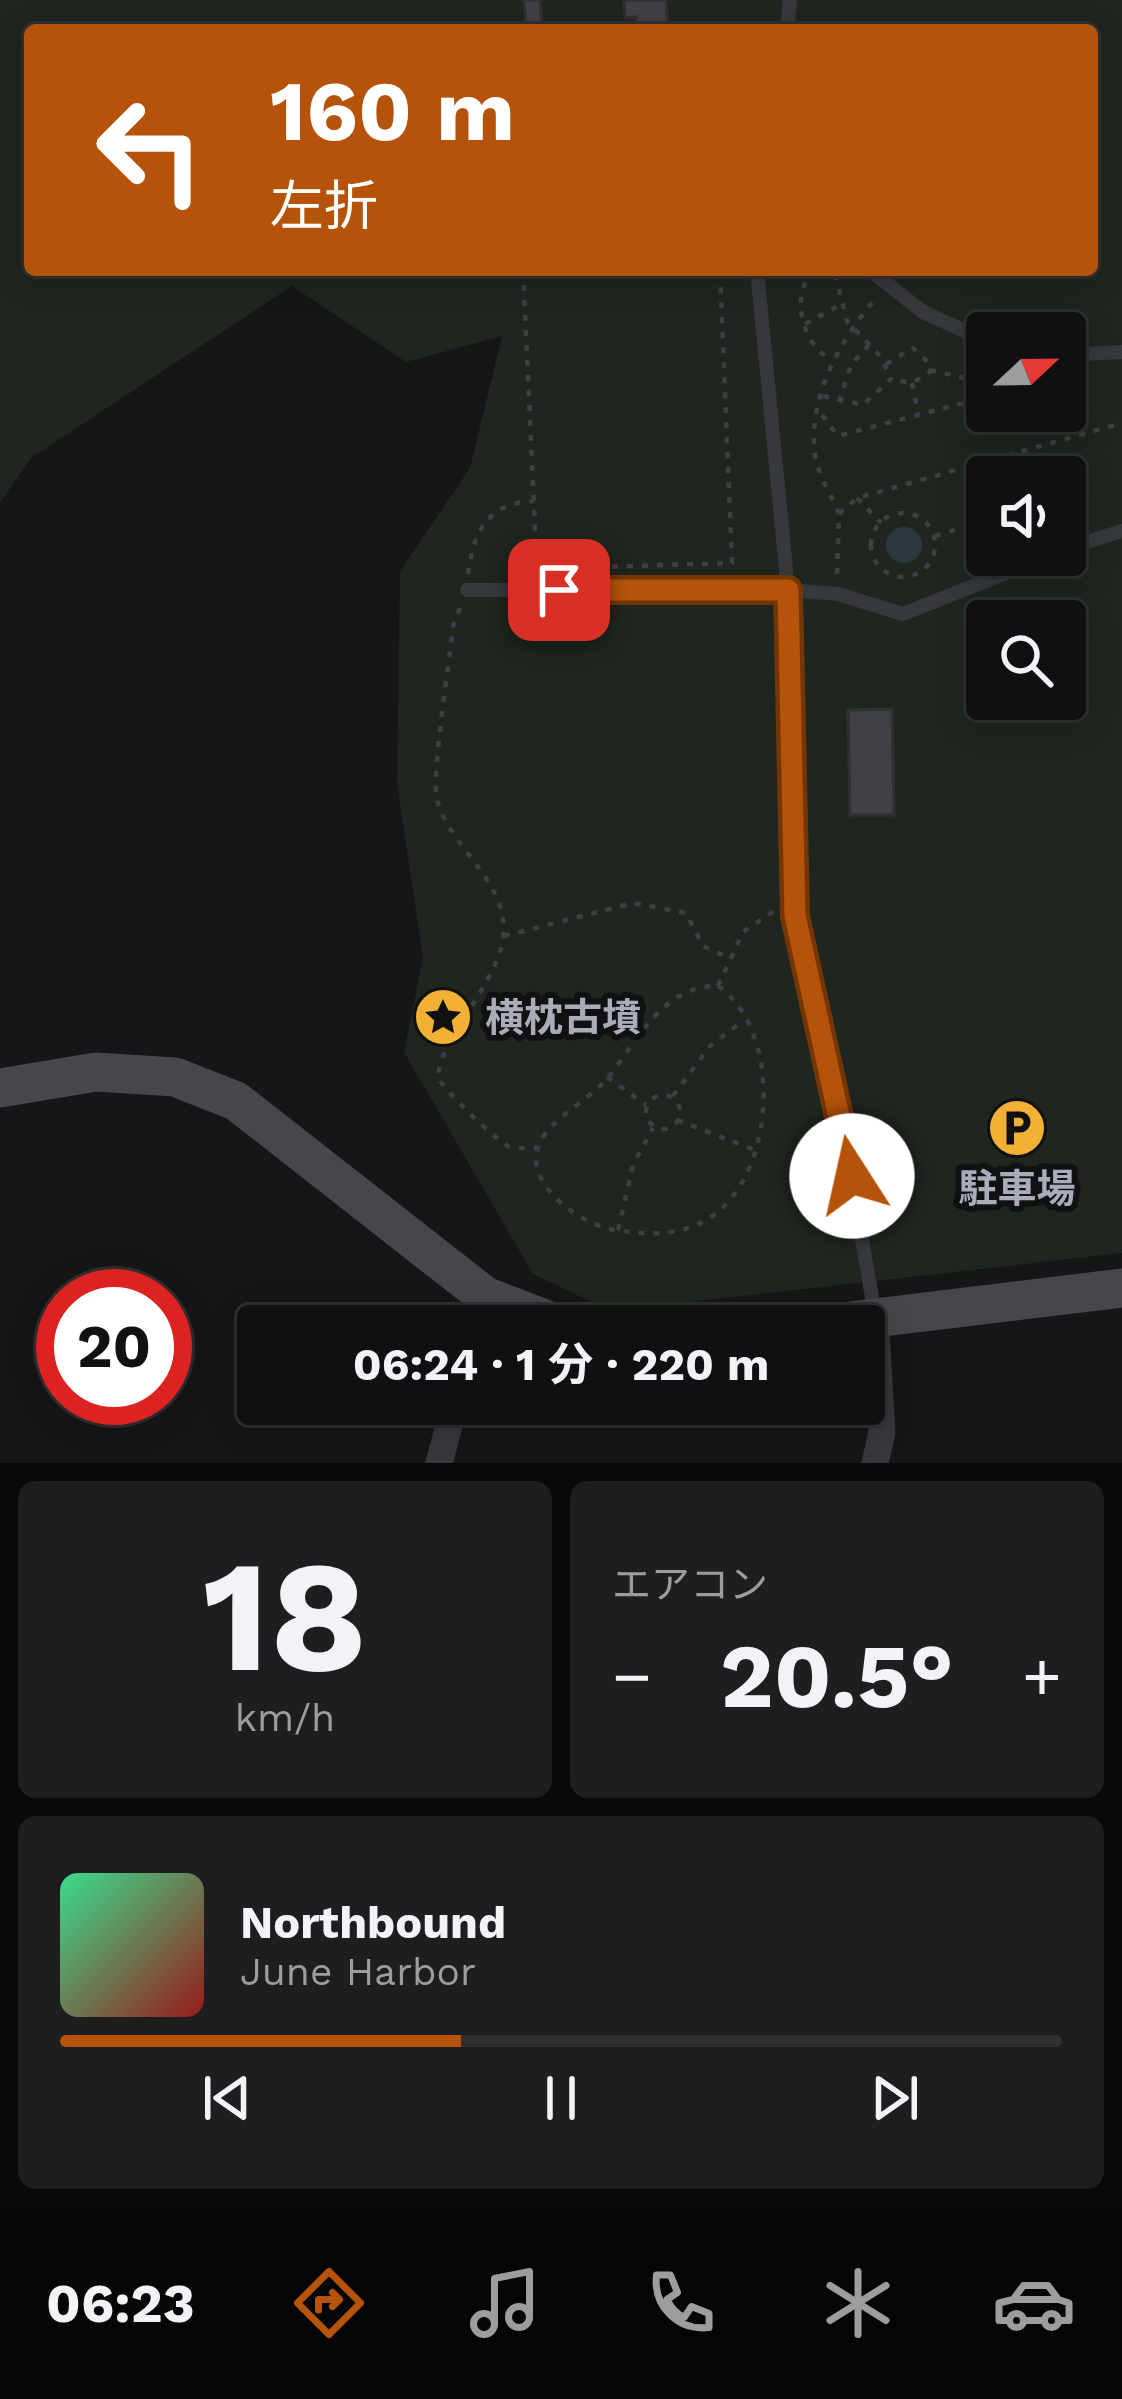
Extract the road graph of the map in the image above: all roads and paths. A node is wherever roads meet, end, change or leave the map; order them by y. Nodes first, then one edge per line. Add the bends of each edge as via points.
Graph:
1 (523, 276) edge
2 (720, 276) edge
3 (758, 276) edge
4 (810, 276) edge
5 (835, 276) edge
6 (876, 276) edge
7 (886, 285) junction
8 (840, 305) junction
9 (805, 324) junction
10 (853, 327) junction
11 (966, 334) edge
12 (869, 345) junction
13 (1122, 352) edge
14 (1086, 354) edge
15 (832, 360) junction
16 (886, 364) junction
17 (931, 370) junction
18 (966, 376) edge
19 (891, 379) junction
20 (912, 383) junction
21 (823, 396) junction
22 (839, 402) junction
23 (966, 403) edge
24 (820, 413) junction
25 (919, 415) junction
26 (1122, 423) edge
27 (1007, 456) edge
28 (966, 468) edge
29 (857, 498) junction
30 (534, 501) junction
31 (839, 514) junction
32 (881, 523) junction
33 (966, 527) edge
34 (1122, 531) edge
35 (933, 537) junction
36 (1086, 542) edge
37 (559, 568) dead end
38 (537, 569) dead end
39 (1002, 576) edge
40 (466, 590) junction
41 (788, 590) junction
42 (838, 593) junction
43 (795, 906) junction
44 (504, 936) junction
45 (727, 957) junction
46 (718, 986) junction
47 (745, 1020) junction
48 (607, 1077) junction
49 (0, 1088) edge
50 (673, 1096) junction
51 (648, 1107) junction
52 (677, 1120) junction
53 (653, 1128) junction
54 (538, 1148) junction
55 (755, 1150) junction
56 (618, 1230) junction
57 (1122, 1288) edge
58 (474, 1305) edge
59 (873, 1305) edge
60 (885, 1314) edge
61 (449, 1425) edge
62 (882, 1425) edge
63 (439, 1463) edge
64 (875, 1463) edge

1 - 30 path
2 - 37 path via 732,562
3 - 41 lane
4 - 9 path via 801,292
5 - 8 path
6 - 7 lane
7 - 10 path
7 - 11 lane
8 - 9 path
8 - 10 path
9 - 15 path
10 - 12 path
10 - 15 path
12 - 16 path
12 - 22 path via 851,365
13 - 14 lane
15 - 21 path
16 - 17 path via 914,348
16 - 19 path
17 - 18 path
17 - 20 path
19 - 20 path
19 - 22 path via 873,401
20 - 25 path
21 - 22 path
21 - 24 path
23 - 25 path
24 - 25 path via 838,436
24 - 31 path via 814,455
26 - 27 path
28 - 29 path
29 - 31 path
29 - 32 path
30 - 38 path
30 - 40 path via 486,516
31 - 42 path
32 - 35 path via 912,514
32 - 35 path via 874,559 899,577 928,565
33 - 35 path
34 - 36 lane
39 - 42 lane via 920,611
40 - 41 lane
40 - 44 path via 453,626 437,800 502,907
41 - 42 lane
41 - 43 lane
43 - 45 path via 756,919
43 - 59 lane
44 - 45 path via 643,903 686,913 707,950
44 - 54 path via 494,976 443,1052 438,1074 494,1137 513,1148
45 - 46 path
46 - 47 path
46 - 48 path via 694,989 662,1010
47 - 50 path via 713,1042
47 - 55 path via 760,1062
48 - 51 path
48 - 54 path
49 - 58 street via 96,1072 175,1077 236,1101
50 - 51 path
50 - 52 path
51 - 53 path
52 - 53 path
52 - 55 path
53 - 56 path via 633,1166
54 - 56 path via 540,1176 561,1202
55 - 56 path via 731,1198 703,1222 664,1234
57 - 60 street
61 - 63 street
62 - 64 street

